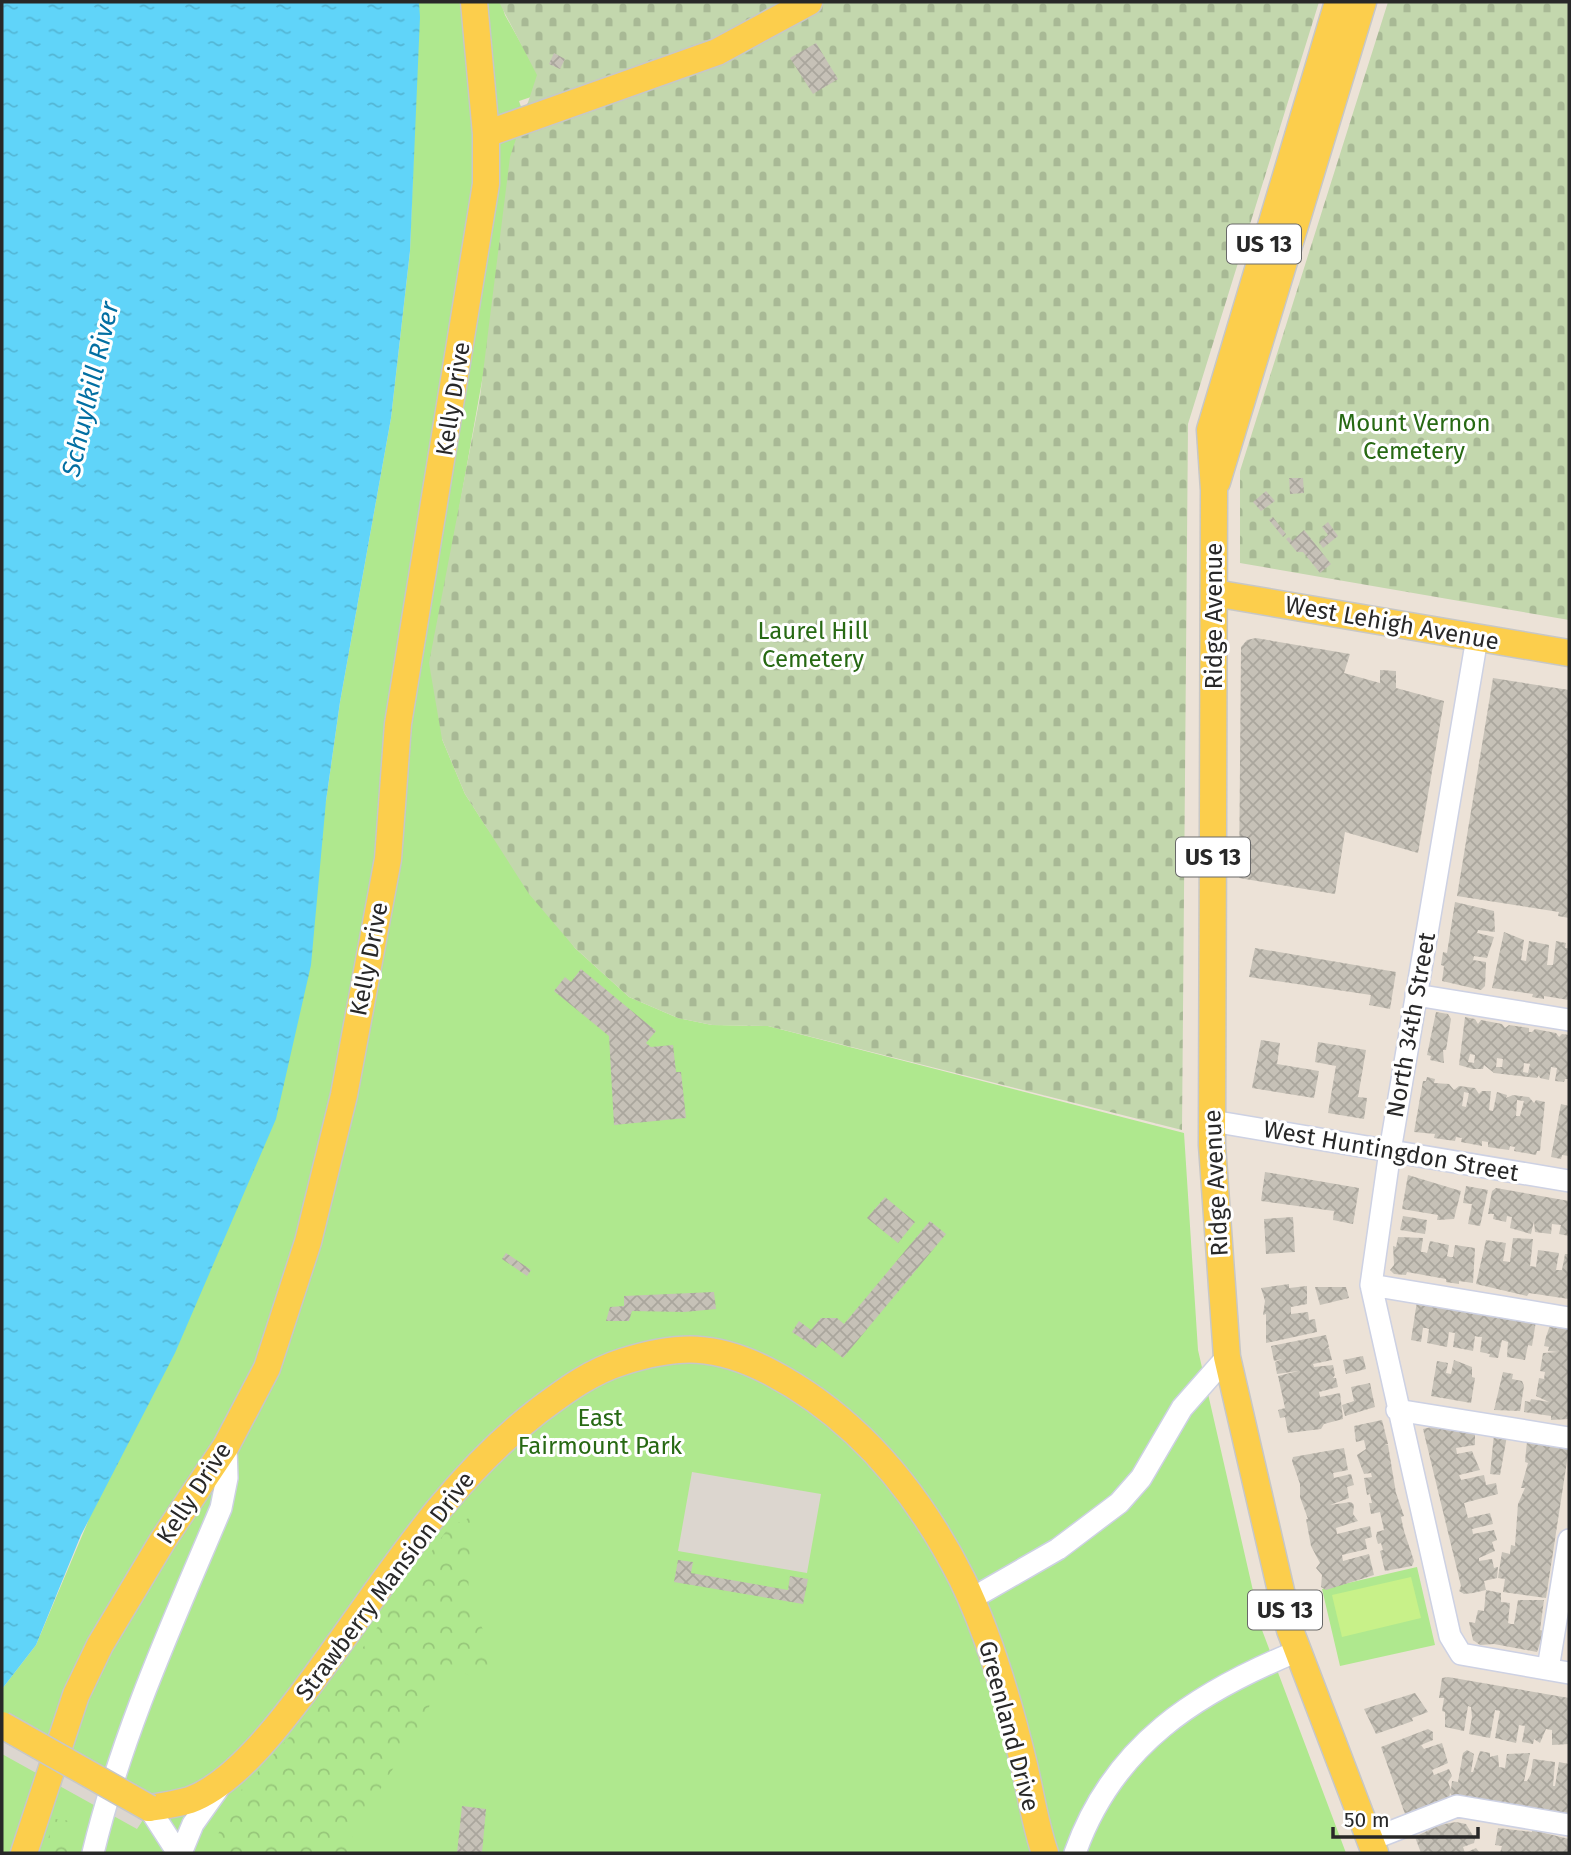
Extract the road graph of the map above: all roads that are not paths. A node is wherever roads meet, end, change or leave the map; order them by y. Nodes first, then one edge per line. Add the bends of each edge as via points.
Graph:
1 (474, 2) edge
2 (809, 2) edge
3 (1339, 2) edge
4 (1363, 2) edge
5 (486, 134) junction
6 (1214, 490) junction
7 (1214, 593) junction
8 (1477, 638) junction
9 (1569, 653) edge
10 (1416, 995) junction
11 (1569, 1020) edge
12 (1212, 1121) junction
13 (1390, 1152) junction
14 (1569, 1181) edge
15 (1371, 1285) junction
16 (1569, 1318) edge
17 (1227, 1357) junction
18 (1397, 1410) junction
19 (1569, 1438) edge
20 (226, 1447) junction
21 (1569, 1540) edge
22 (971, 1599) junction
23 (1298, 1651) junction
24 (1559, 1671) edge
25 (2, 1725) edge
26 (228, 1776) junction
27 (149, 1808) junction
28 (1569, 1825) edge
29 (1373, 1847) edge
30 (24, 1853) edge
31 (93, 1853) edge
32 (179, 1853) edge
33 (1045, 1853) edge
34 (1075, 1853) edge

1 - 5 main road, Kelly Drive
2 - 5 main road via 717,52
3 - 6 main road, Ridge Avenue / US 13 via 1213,414
4 - 6 main road, Ridge Avenue / US 13
5 - 20 main road, Kelly Drive via 483,209 398,724 388,859 344,1095 308,1242 267,1368
6 - 7 main road, Ridge Avenue / US 13
7 - 8 main road, West Lehigh Avenue
7 - 12 main road, Ridge Avenue / US 13
8 - 9 main road, West Lehigh Avenue
8 - 10 street, North 34th Street
10 - 11 street
10 - 13 street, North 34th Street
12 - 13 street, West Huntingdon Street
12 - 17 main road, Ridge Avenue / US 13
13 - 14 street, West Huntingdon Street
13 - 15 street, North 34th Street
15 - 16 street
15 - 18 street, North 34th Street
17 - 22 street via 1188,1400 1145,1472 1119,1503 1058,1549
17 - 23 main road, Ridge Avenue / US 13
18 - 19 street
18 - 24 street, North 34th Street via 1450,1636 1461,1654
20 - 30 main road, Kelly Drive via 100,1645 76,1695
20 - 31 street via 227,1478 221,1508 144,1689
21 - 24 street
22 - 26 main road, Strawberry Mansion Drive via 907,1487 847,1424 805,1392 736,1357 692,1348 660,1350 582,1379 487,1454 437,1509 286,1715
22 - 33 main road, Greenland Drive via 1016,1735
23 - 29 main road, Ridge Avenue / US 13
23 - 34 street via 1222,1685 1165,1724 1115,1777
25 - 27 main road, bridge
26 - 27 main road, Strawberry Mansion Drive via 192,1799
26 - 32 street
27 - 32 street
28 - 29 street via 1457,1806

